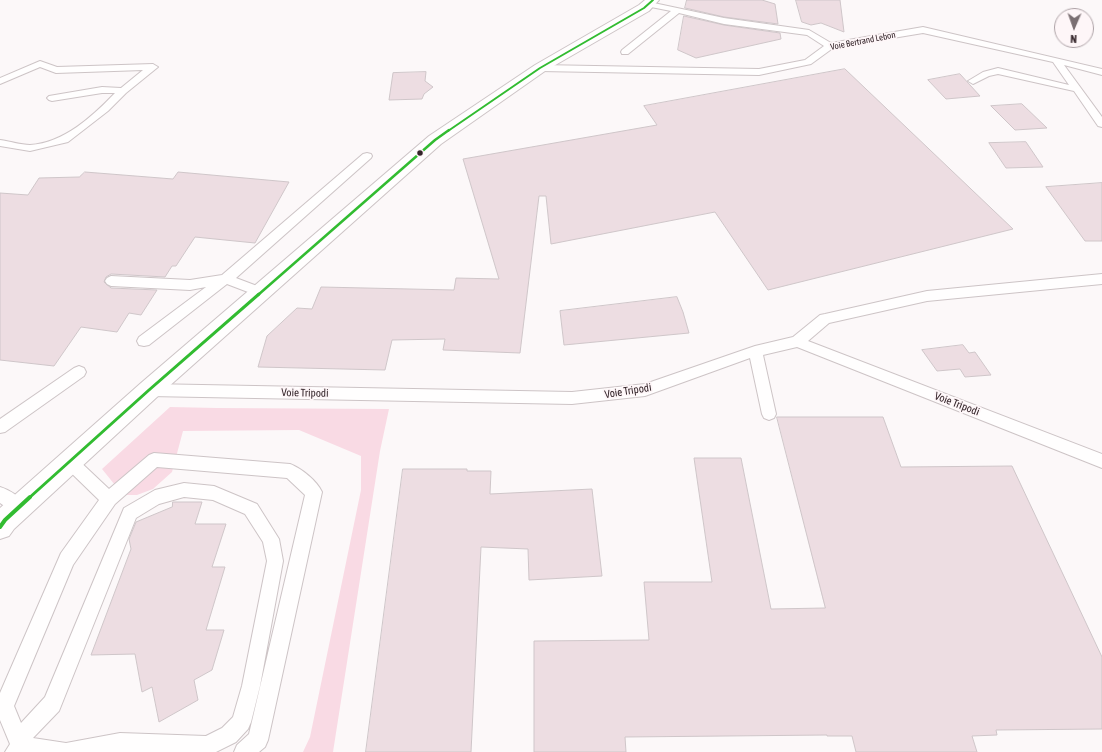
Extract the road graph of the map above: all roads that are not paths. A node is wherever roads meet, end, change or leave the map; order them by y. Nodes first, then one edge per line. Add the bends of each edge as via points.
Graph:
1 (651, 2) edge
2 (676, 10) junction
3 (830, 46) junction
4 (625, 52) dead end
5 (1056, 60) junction
6 (540, 68) junction
7 (1102, 72) edge
8 (0, 81) edge
9 (973, 81) dead end
10 (1077, 89) junction
11 (123, 91) junction
12 (52, 98) dead end
13 (1102, 124) edge
14 (0, 144) edge
15 (367, 156) dead end
16 (226, 279) junction
17 (1102, 279) edge
18 (111, 281) dead end
19 (261, 292) junction
20 (144, 341) dead end
21 (797, 342) junction
22 (755, 351) junction
23 (79, 372) dead end
24 (149, 390) junction
25 (769, 414) dead end
26 (0, 427) edge
27 (69, 461) junction
28 (1102, 461) edge
29 (0, 494) edge
30 (109, 499) junction
31 (6, 520) edge
32 (18, 746) edge
33 (64, 752) edge
34 (69, 752) edge
35 (244, 752) edge

1 - 2 lane
1 - 6 street
2 - 3 lane via 724,21 809,33
2 - 4 lane
3 - 5 lane, Voie Bertrand Lebon via 923,30
3 - 6 lane, Voie Bertrand Lebon via 808,62 759,72
5 - 7 lane, Voie Bertrand Lebon
5 - 10 lane
6 - 19 street via 435,140
8 - 11 lane via 40,64 56,70 152,66
9 - 10 lane via 998,71
10 - 13 lane
11 - 12 lane via 102,90
11 - 14 lane via 105,109 64,140 30,148
15 - 16 lane
16 - 18 lane via 190,285
16 - 19 lane
16 - 20 lane
17 - 21 lane via 927,296 825,319
19 - 24 street
21 - 22 lane, Voie Tripodi
21 - 28 lane, Voie Tripodi
22 - 24 lane, Voie Tripodi via 645,390 572,398
22 - 25 lane
23 - 26 lane
24 - 27 street
27 - 30 lane
27 - 31 street
29 - 31 lane
30 - 32 lane via 66,559 4,706
30 - 35 lane via 154,460 290,471 314,492 258,740
32 - 33 lane
32 - 34 lane via 52,704 130,513 155,498 184,490 214,493 251,509 271,539 275,561 251,686 241,722 229,735 207,746 120,743

